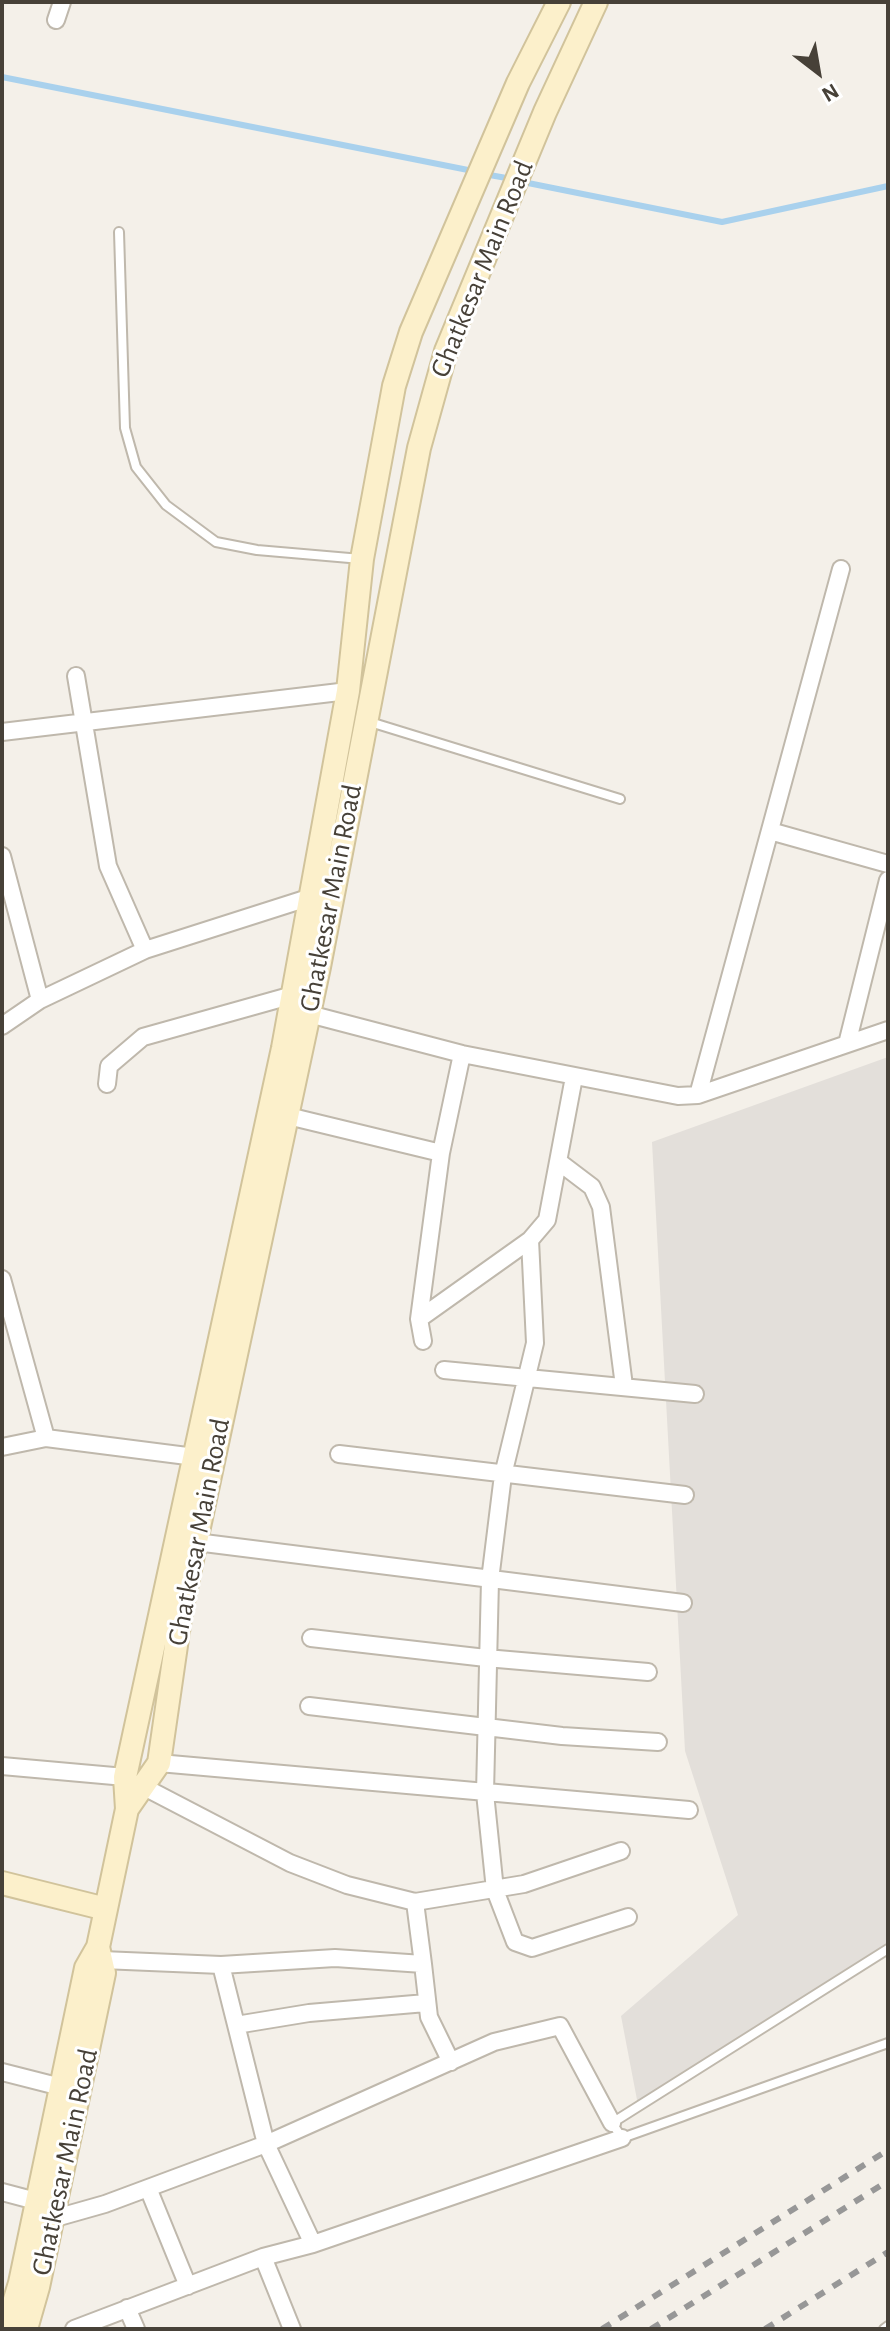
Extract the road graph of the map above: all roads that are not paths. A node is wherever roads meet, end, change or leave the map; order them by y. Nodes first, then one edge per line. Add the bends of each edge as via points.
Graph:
1 (62, 2) edge
2 (559, 2) edge
3 (596, 2) edge
4 (56, 20) dead end
5 (119, 232) dead end
6 (362, 559) junction
7 (841, 569) dead end
8 (76, 676) dead end
9 (359, 693) junction
10 (366, 720) junction
11 (85, 722) junction
12 (2, 732) edge
13 (620, 799) dead end
14 (770, 831) junction
15 (2, 856) edge
16 (888, 864) edge
17 (888, 880) edge
18 (311, 897) junction
19 (145, 950) junction
20 (293, 995) junction
21 (40, 1000) junction
22 (309, 1014) junction
23 (2, 1026) edge
24 (888, 1030) edge
25 (847, 1044) junction
26 (462, 1054) junction
27 (574, 1077) junction
28 (107, 1084) dead end
29 (698, 1095) junction
30 (288, 1116) junction
31 (441, 1153) junction
32 (559, 1162) junction
33 (530, 1240) junction
34 (2, 1279) edge
35 (419, 1319) junction
36 (423, 1341) dead end
37 (444, 1370) dead end
38 (529, 1376) junction
39 (624, 1386) junction
40 (695, 1394) dead end
41 (46, 1438) junction
42 (2, 1447) edge
43 (339, 1454) dead end
44 (204, 1460) junction
45 (503, 1475) junction
46 (685, 1495) dead end
47 (196, 1542) junction
48 (490, 1580) junction
49 (683, 1603) dead end
50 (311, 1638) dead end
51 (486, 1658) junction
52 (648, 1672) dead end
53 (309, 1706) dead end
54 (488, 1728) junction
55 (658, 1742) dead end
56 (159, 1763) junction
57 (2, 1766) edge
58 (135, 1782) junction
59 (485, 1793) junction
60 (689, 1810) dead end
61 (621, 1851) dead end
62 (2, 1883) edge
63 (495, 1890) junction
64 (415, 1902) junction
65 (106, 1909) junction
66 (628, 1917) dead end
67 (888, 1949) edge
68 (100, 1953) junction
69 (423, 1964) junction
70 (221, 1965) junction
71 (426, 2003) junction
72 (236, 2025) junction
73 (888, 2043) edge
74 (451, 2062) junction
75 (2, 2072) edge
76 (61, 2087) junction
77 (612, 2123) junction
78 (622, 2138) junction
79 (266, 2144) junction
80 (148, 2188) junction
81 (2, 2192) edge
82 (36, 2201) junction
83 (52, 2219) junction
84 (313, 2244) junction
85 (263, 2257) junction
86 (188, 2286) junction
87 (127, 2308) junction
88 (6, 2329) edge
89 (26, 2329) edge
90 (74, 2329) edge
91 (136, 2329) edge
92 (292, 2329) edge

1 - 4 street
2 - 6 main road, Ghatkesar Main Road via 518,83 411,332 394,386
3 - 9 main road, Ghatkesar Main Road via 446,351
5 - 6 lane via 125,428 136,467 166,505 216,542
6 - 9 main road, Ghatkesar Main Road
7 - 14 street
8 - 11 street
9 - 10 main road, Ghatkesar Main Road
9 - 11 street
9 - 18 main road, Ghatkesar Main Road
10 - 13 lane
10 - 22 main road, Ghatkesar Main Road
11 - 12 street
11 - 19 street via 108,866
14 - 16 street
14 - 29 street
15 - 21 street
17 - 25 street
18 - 19 street
18 - 20 main road, Ghatkesar Main Road
19 - 21 street
20 - 28 street via 143,1037 109,1066
20 - 44 main road, Ghatkesar Main Road
21 - 23 street
22 - 26 street
22 - 30 main road, Ghatkesar Main Road
24 - 25 street
25 - 29 street
26 - 27 street
26 - 31 street
27 - 29 street
27 - 32 street
30 - 31 street
30 - 44 main road, Ghatkesar Main Road
31 - 35 street
32 - 33 street via 547,1220
32 - 39 street via 592,1187 601,1207
33 - 35 street
33 - 38 street via 535,1343
34 - 41 street
35 - 36 street
37 - 38 street
38 - 39 street
38 - 45 street
39 - 40 street
41 - 42 street
41 - 44 street
43 - 45 street
44 - 47 main road, Ghatkesar Main Road
44 - 58 main road, Ghatkesar Main Road
45 - 46 street
45 - 48 street
47 - 48 street
47 - 56 main road, Ghatkesar Main Road
48 - 49 street
48 - 51 street
50 - 51 street
51 - 52 street
51 - 54 street
53 - 54 street
54 - 55 street
54 - 59 street
56 - 58 main road, Ghatkesar Main Road
56 - 59 street
57 - 58 street
58 - 64 street via 290,1863 347,1885
58 - 65 main road, Ghatkesar Main Road
59 - 60 street
59 - 63 street
61 - 63 street
62 - 65 main road
63 - 64 street
63 - 66 street via 515,1942 527,1947
64 - 69 street
65 - 68 main road, Ghatkesar Main Road
67 - 77 lane
68 - 70 street
68 - 76 main road, Ghatkesar Main Road via 86,1968
68 - 83 main road, Ghatkesar Main Road via 104,1973
69 - 70 street via 335,1958
69 - 71 street
70 - 72 street
71 - 72 street
71 - 74 street
72 - 79 street
73 - 78 lane
74 - 77 street via 494,2042 560,2026
74 - 79 street
75 - 76 street
76 - 82 main road, Ghatkesar Main Road
77 - 78 lane
78 - 84 street
79 - 80 street
79 - 84 street
80 - 83 street
80 - 86 street
81 - 82 street
82 - 88 main road, Ghatkesar Main Road
83 - 89 main road, Ghatkesar Main Road
84 - 85 street
85 - 86 street
85 - 92 street
86 - 87 street
87 - 90 street
87 - 91 street

